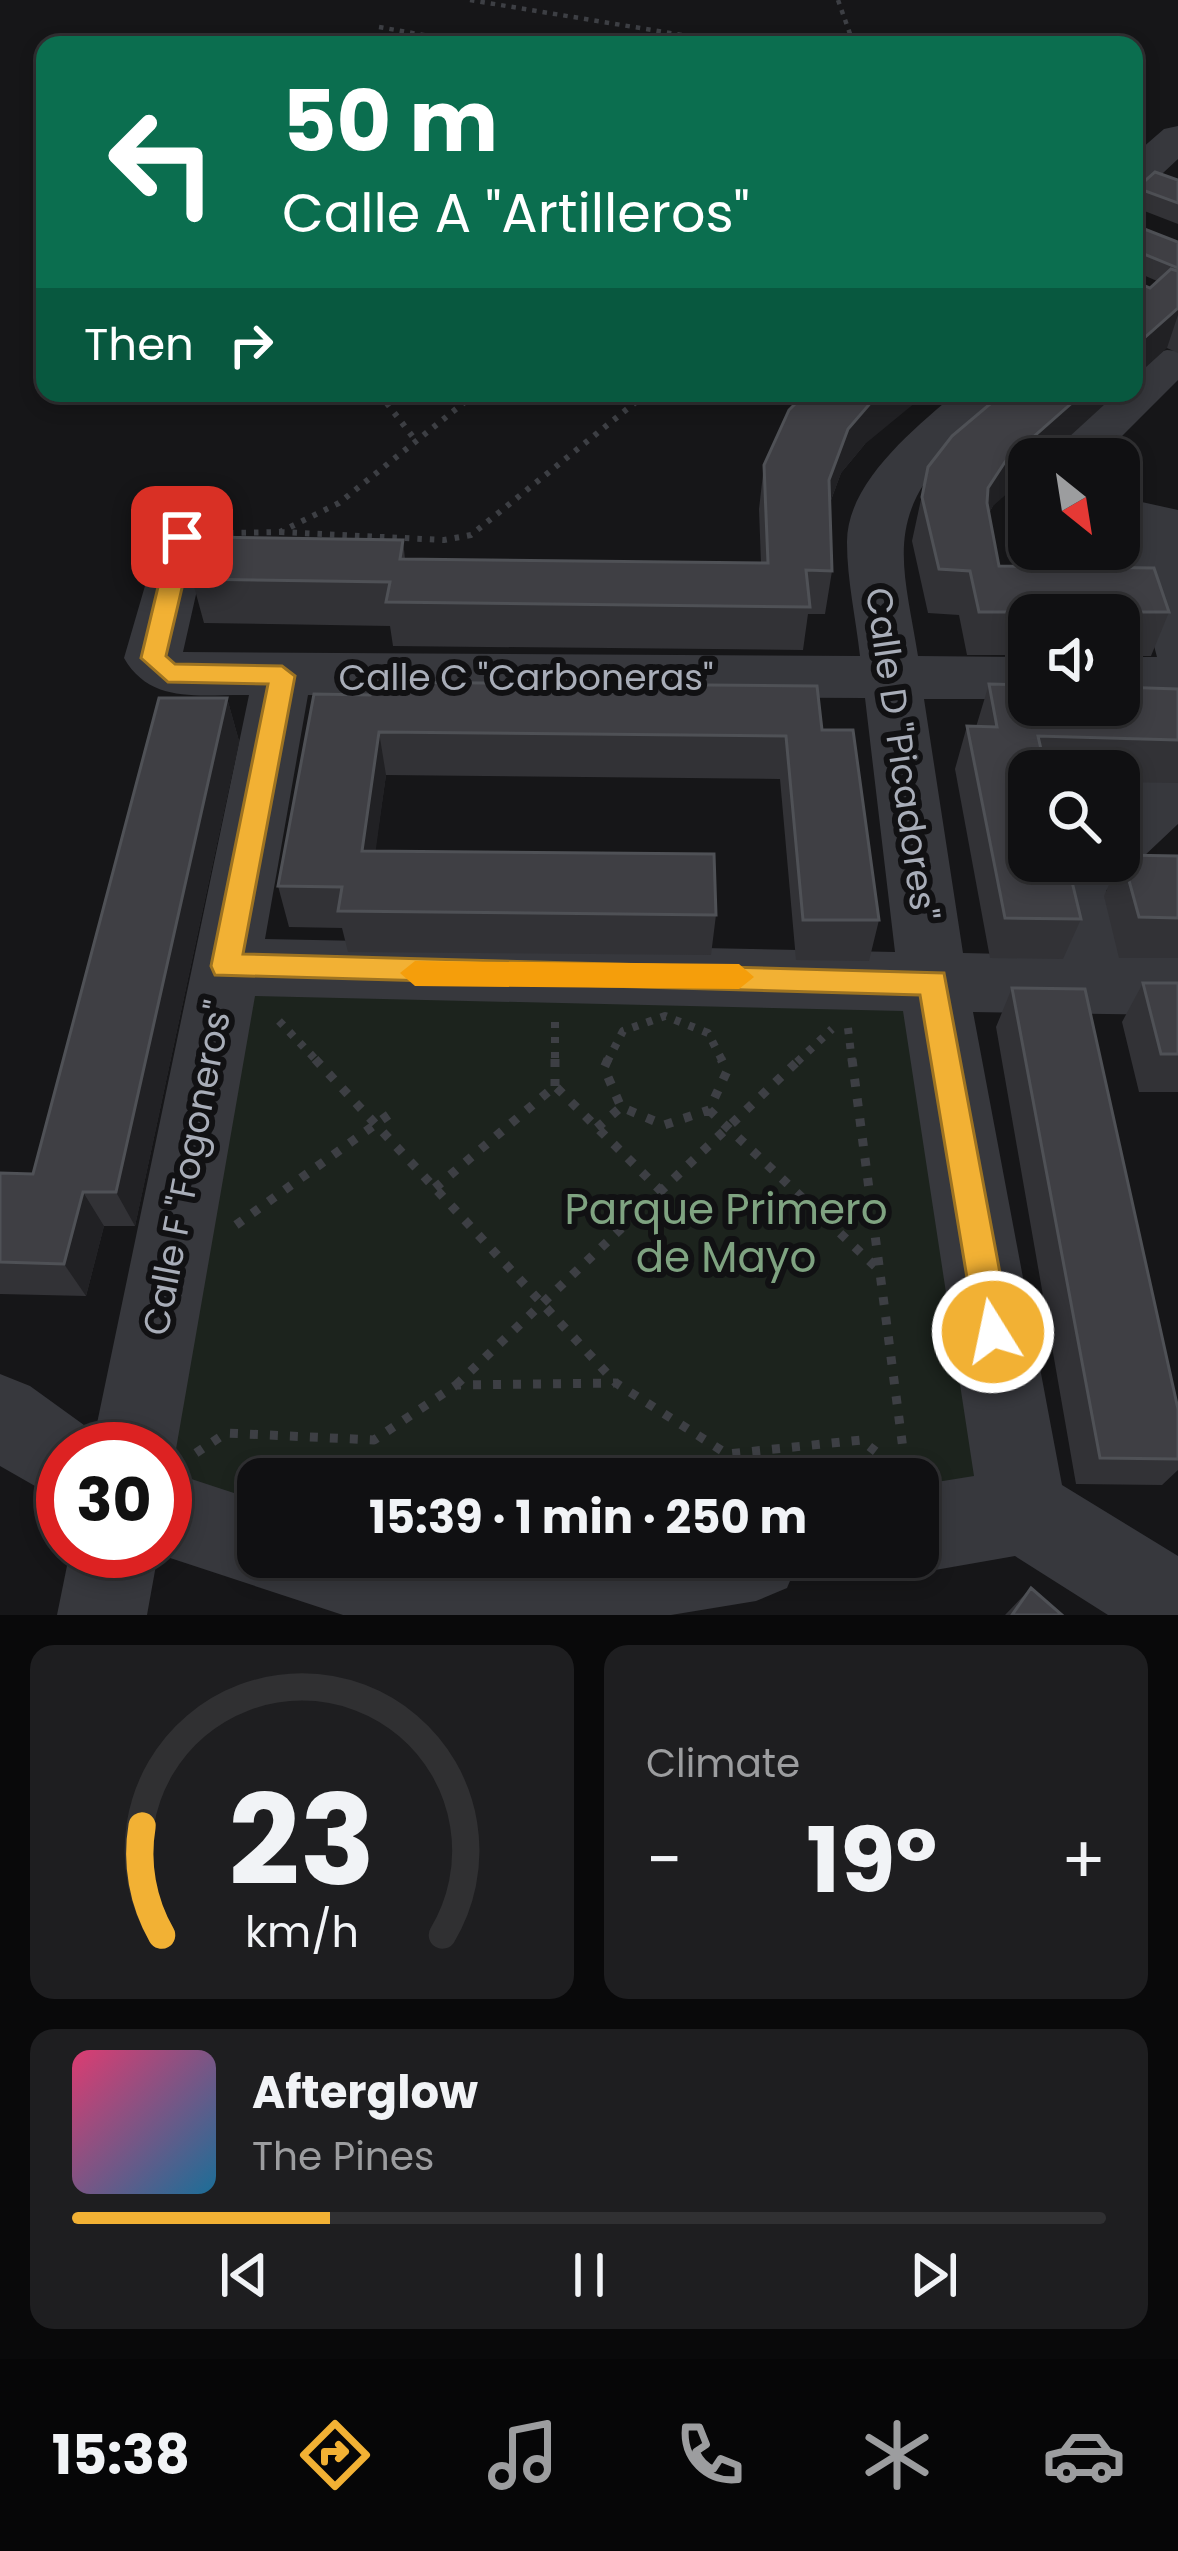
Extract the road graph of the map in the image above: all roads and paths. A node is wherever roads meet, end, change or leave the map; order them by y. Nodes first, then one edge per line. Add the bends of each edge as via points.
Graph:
1 (470, 0) edge
2 (838, 0) edge
3 (379, 27) dead end
4 (429, 36) edge
5 (688, 36) edge
6 (851, 36) edge
7 (1178, 365) edge
8 (1143, 387) edge
9 (386, 402) edge
10 (465, 402) edge
11 (636, 402) edge
12 (975, 402) edge
13 (1128, 402) edge
14 (1091, 438) edge
15 (416, 441) junction
16 (1178, 474) edge
17 (1154, 527) edge
18 (280, 532) junction
19 (182, 537) joint
20 (1178, 643) edge
21 (282, 676) junction
22 (1178, 677) edge
23 (1008, 678) edge
24 (1140, 678) edge
25 (891, 679) junction
26 (1178, 794) edge
27 (1140, 821) edge
28 (1072, 882) edge
29 (259, 967) junction
30 (555, 976) junction
31 (933, 982) junction
32 (1095, 985) junction
33 (1178, 986) edge
34 (554, 1086) junction
35 (620, 1107) junction
36 (709, 1110) junction
37 (394, 1111) dead end
38 (500, 1116) dead end
39 (510, 1124) junction
40 (376, 1125) junction
41 (728, 1127) junction
42 (597, 1128) junction
43 (435, 1188) junction
44 (661, 1191) junction
45 (177, 1222) junction
46 (879, 1270) junction
47 (542, 1304) junction
48 (616, 1383) junction
49 (456, 1385) junction
50 (0, 1416) edge
51 (164, 1422) edge
52 (36, 1441) edge
53 (192, 1455) edge
54 (877, 1458) edge
55 (905, 1458) edge
56 (1020, 1487) junction
57 (939, 1492) edge
58 (939, 1492) edge
59 (192, 1499) edge
60 (237, 1530) edge
61 (109, 1578) edge
62 (386, 1578) edge
63 (680, 1578) edge
64 (608, 1598) edge
65 (1178, 1607) edge
66 (102, 1615) edge

1 - 5 path
2 - 6 path
3 - 4 path
7 - 8 street via 1167,364
9 - 15 path
10 - 15 path
11 - 18 path via 471,535
12 - 25 street, Calle D "Picadores" via 904,466 880,503 873,538
13 - 14 street
15 - 18 path via 339,503
16 - 17 street
17 - 20 street
18 - 19 path
19 - 21 street, Calle C "Carboneras" via 153,658 168,673
21 - 25 street, Calle C "Carboneras"
21 - 29 street, Calle F "Fogoneros"
22 - 24 street
23 - 25 street, Calle C "Carboneras"
25 - 31 street, Calle D "Picadores"
26 - 27 street
28 - 32 street
29 - 30 street
29 - 40 path via 276,1017
29 - 45 street, Calle F "Fogoneros"
30 - 31 street
30 - 34 path
31 - 32 street
31 - 56 street, Calle D "Picadores"
32 - 33 street
34 - 39 path
34 - 42 path
35 - 36 path via 664,1125
35 - 36 path via 604,1068 623,1031 665,1016 708,1034 727,1072
35 - 42 path
36 - 41 path
37 - 40 path
38 - 39 path
39 - 43 path
40 - 43 path
40 - 45 path via 242,1225
41 - 44 path
41 - 46 path
41 - 46 path via 846,1016
42 - 44 path
43 - 47 path
44 - 47 path
45 - 51 street, Calle F "Fogoneros"
46 - 55 path
47 - 48 path
47 - 49 path
48 - 49 path
48 - 54 path via 727,1454 861,1440
49 - 53 path via 374,1440 226,1433
50 - 52 street
56 - 57 street
56 - 58 path
56 - 65 street
59 - 60 street
61 - 66 street
62 - 64 street
63 - 64 street

